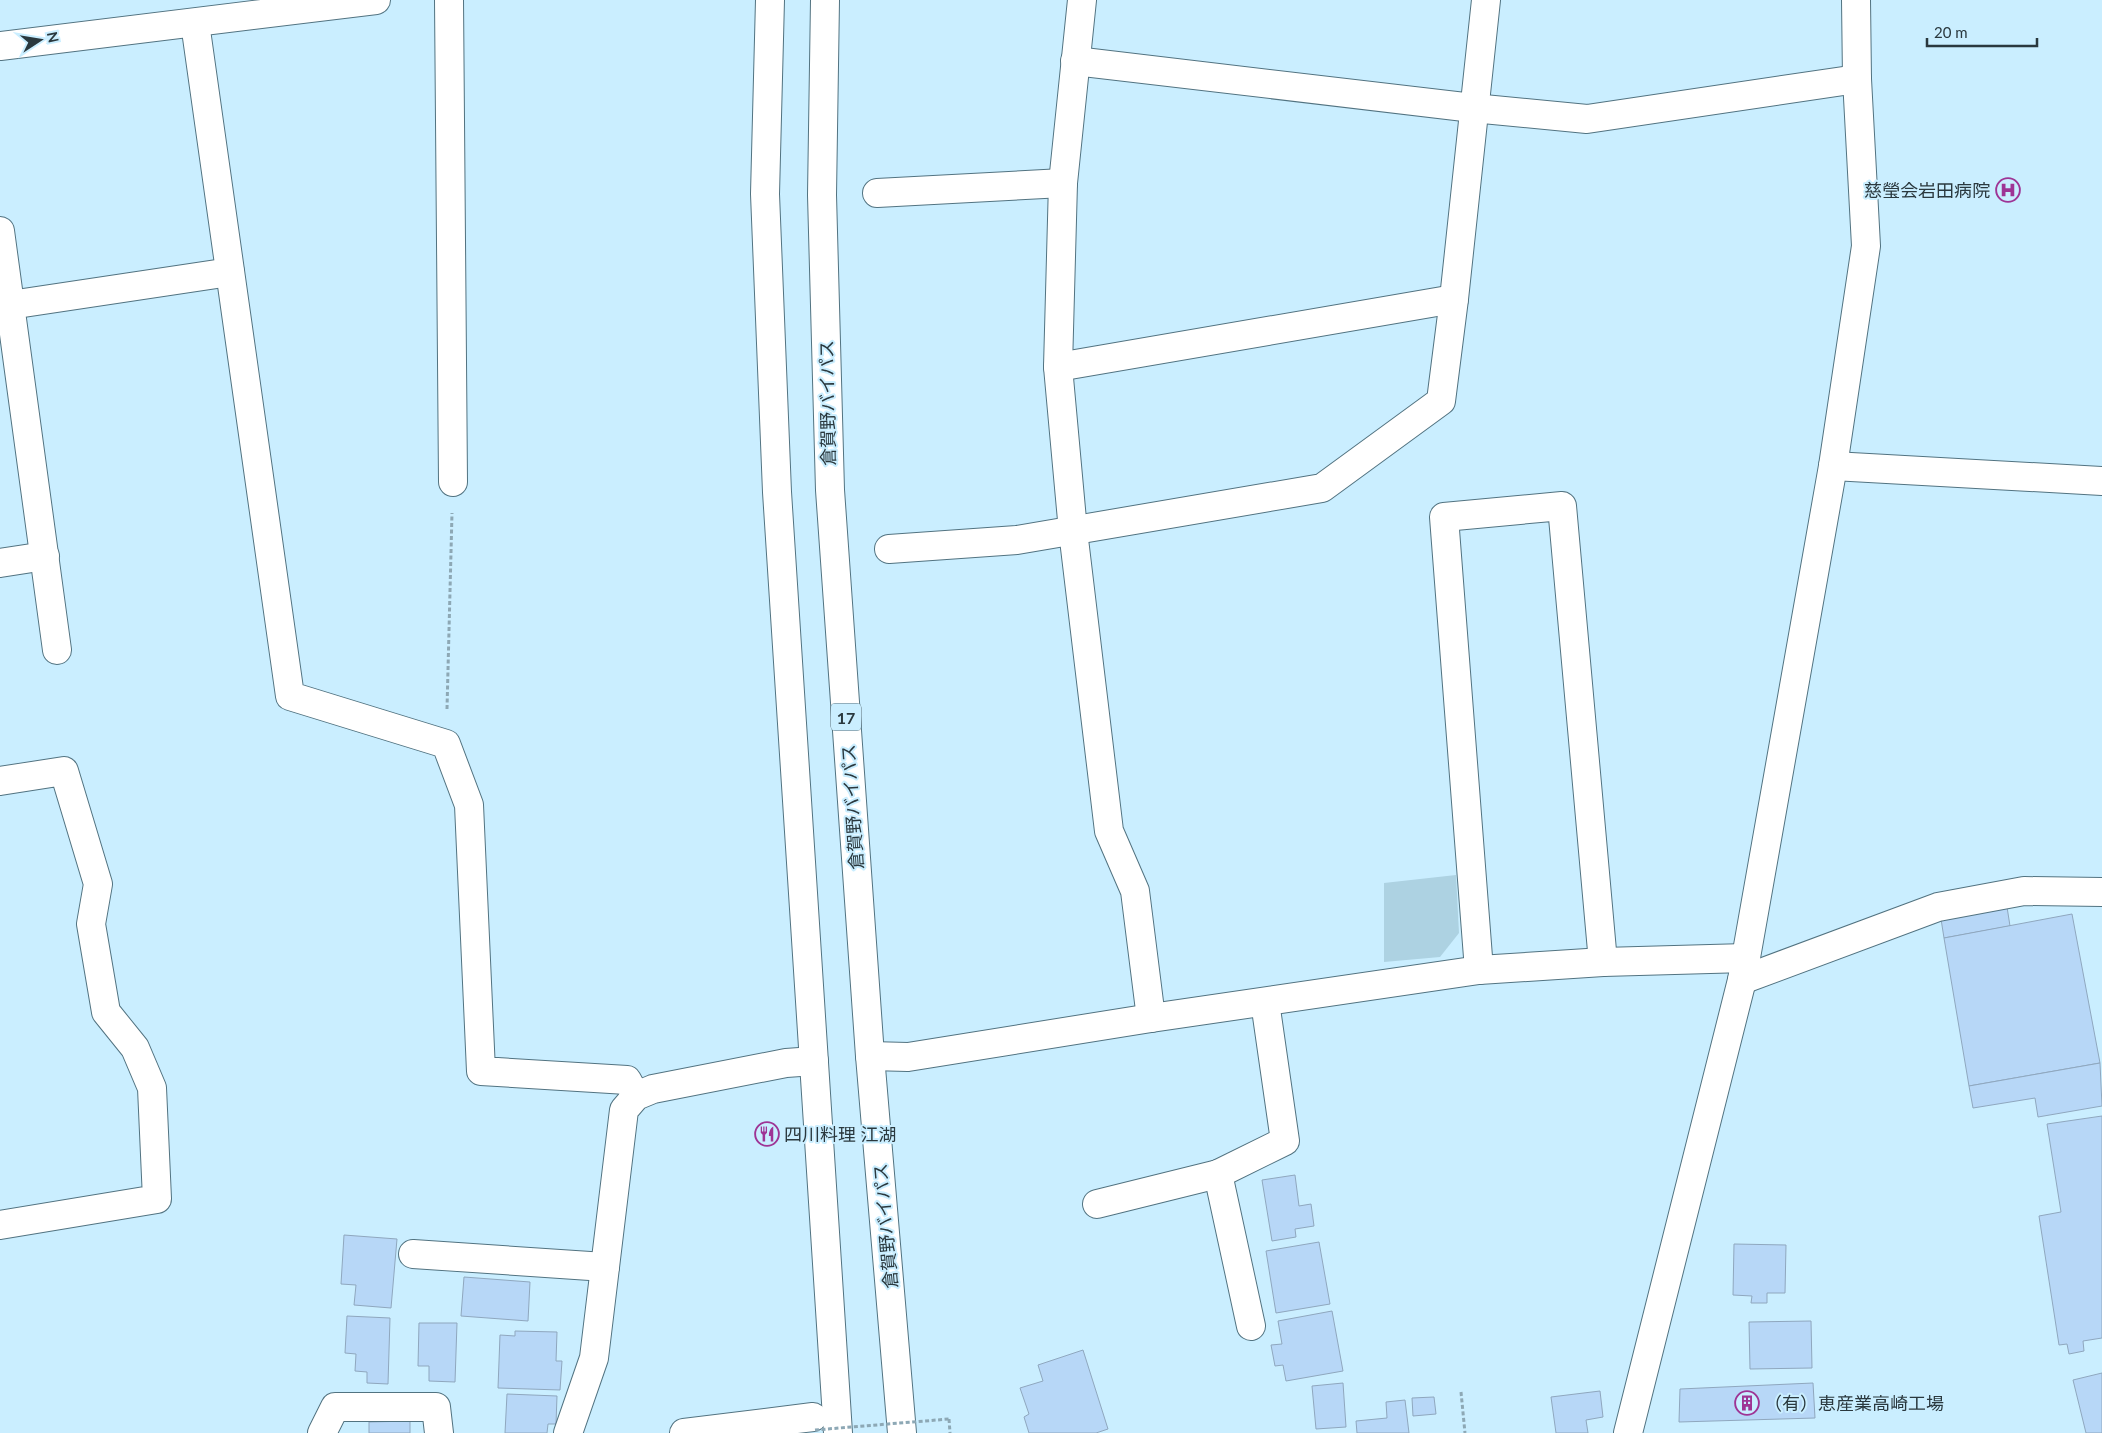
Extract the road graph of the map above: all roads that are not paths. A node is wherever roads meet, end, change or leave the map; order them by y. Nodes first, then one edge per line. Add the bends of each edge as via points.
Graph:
1 (376, 0) edge
2 (449, 0) edge
3 (770, 0) edge
4 (825, 0) edge
5 (1082, 0) edge
6 (1486, 0) edge
7 (1856, 0) edge
8 (195, 23) junction
9 (0, 46) edge
10 (1075, 61) junction
11 (1857, 79) junction
12 (1473, 108) junction
13 (1063, 183) junction
14 (877, 193) dead end
15 (0, 231) edge
16 (230, 272) junction
17 (1454, 299) junction
18 (10, 305) junction
19 (1058, 367) junction
20 (1834, 466) junction
21 (453, 482) road end
22 (2102, 482) edge
23 (1073, 531) junction
24 (889, 548) dead end
25 (45, 556) junction
26 (0, 563) edge
27 (57, 650) dead end
28 (0, 781) edge
29 (2102, 892) edge
30 (1603, 962) junction
31 (1744, 969) junction
32 (1480, 970) junction
33 (1265, 1002) junction
34 (1151, 1018) junction
35 (870, 1056) junction
36 (814, 1061) junction
37 (636, 1096) junction
38 (1218, 1174) junction
39 (1097, 1204) dead end
40 (0, 1225) edge
41 (413, 1254) dead end
42 (605, 1268) junction
43 (1250, 1326) dead end
44 (822, 1426) edge
45 (322, 1433) edge
46 (439, 1433) edge
47 (568, 1433) edge
48 (684, 1433) edge
49 (902, 1433) edge
50 (1628, 1433) edge

1 - 8 main road
2 - 21 main road
3 - 36 main road via 765,194 776,462
4 - 35 main road, 倉賀野バイパス / 17 via 822,195 830,490
5 - 10 main road
6 - 12 main road
7 - 11 main road
8 - 9 main road
8 - 16 main road
10 - 12 main road
10 - 13 main road
11 - 12 main road via 1587,119
11 - 20 main road via 1866,246
12 - 17 main road
13 - 14 main road
13 - 19 main road
15 - 18 main road
16 - 18 main road
16 - 37 main road via 290,696 446,744 470,805 481,1071 627,1080
17 - 19 main road
17 - 23 main road via 1440,401 1322,488
18 - 25 main road
19 - 23 main road
20 - 22 main road
20 - 31 main road
23 - 24 main road via 1017,540
23 - 34 main road via 1109,831 1135,891
25 - 26 main road
25 - 27 main road
28 - 40 main road via 64,771 98,884 91,924 106,1012 135,1048 152,1088 156,1198
29 - 31 main road via 2024,891 1938,907
30 - 31 main road
30 - 32 main road
30 - 32 main road via 1562,506 1444,517
31 - 50 main road
32 - 33 main road
33 - 34 main road
33 - 38 main road via 1285,1140
34 - 35 main road via 908,1057
35 - 49 main road, 倉賀野バイパス / 17
36 - 37 main road via 786,1063 653,1089
36 - 44 main road
37 - 42 main road via 624,1110
38 - 39 main road
38 - 43 main road
41 - 42 main road
42 - 47 main road via 594,1358
44 - 48 main road
45 - 46 main road via 336,1407 436,1407

